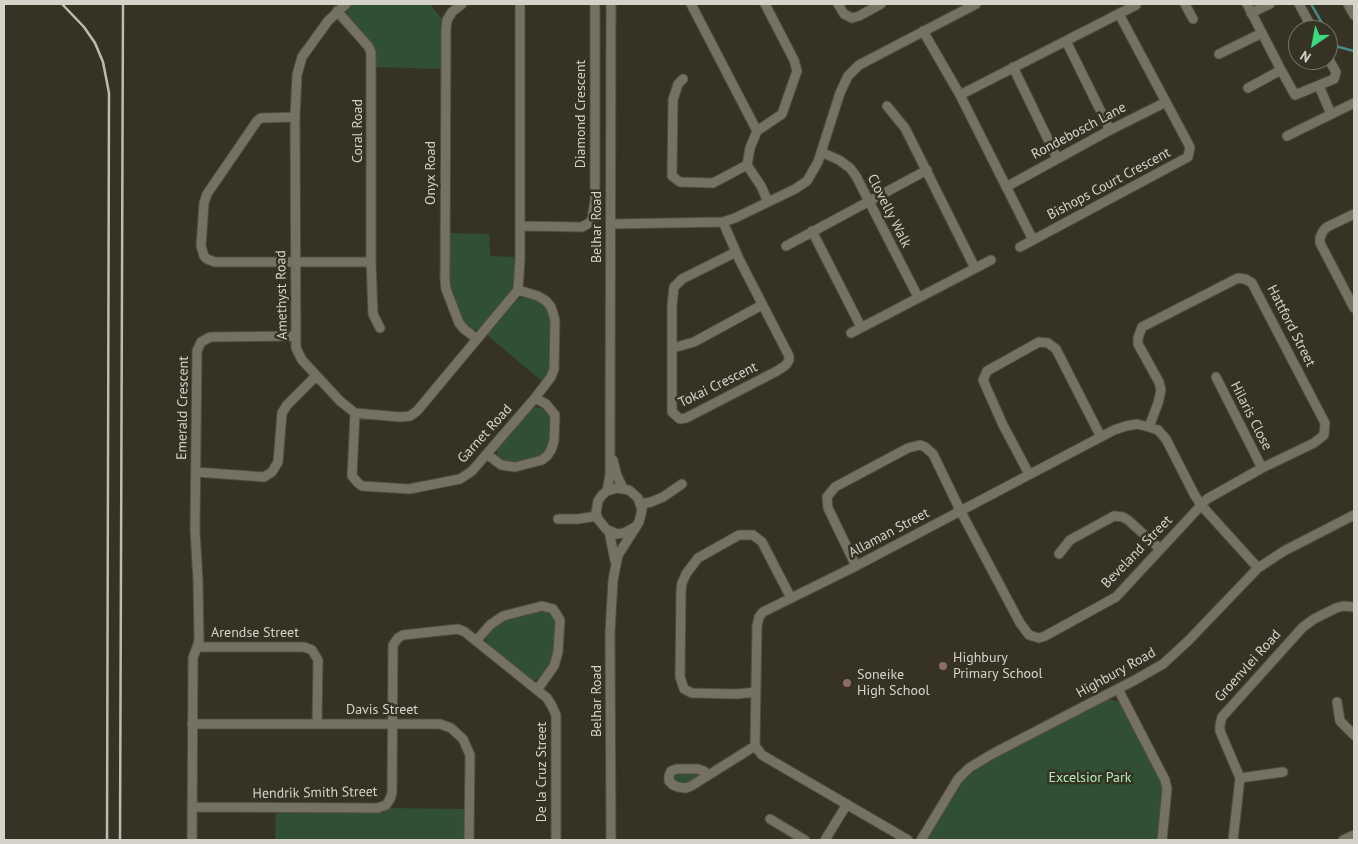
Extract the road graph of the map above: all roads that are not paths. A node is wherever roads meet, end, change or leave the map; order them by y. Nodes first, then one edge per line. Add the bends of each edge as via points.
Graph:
1 (346, 4) edge
2 (462, 4) edge
3 (520, 4) edge
4 (595, 4) edge
5 (611, 4) edge
6 (691, 4) edge
7 (765, 4) edge
8 (838, 4) edge
9 (881, 4) edge
10 (976, 4) edge
11 (1185, 4) edge
12 (1247, 4) edge
13 (1270, 4) edge
14 (1300, 4) edge
15 (1348, 4) edge
16 (1136, 5) edge
17 (959, 8) edge
18 (337, 11) junction
19 (1251, 13) junction
20 (1119, 14) junction
21 (1354, 15) edge
22 (1193, 19) dead end
23 (1308, 20) edge
24 (923, 31) junction
25 (1262, 33) junction
26 (1066, 41) junction
27 (1219, 54) dead end
28 (1013, 67) junction
29 (1281, 70) junction
30 (1335, 70) edge
31 (683, 79) dead end
32 (1318, 86) junction
33 (1248, 88) dead end
34 (960, 95) junction
35 (1166, 102) junction
36 (1354, 103) edge
37 (887, 106) dead end
38 (1331, 114) junction
39 (295, 117) junction
40 (757, 130) junction
41 (1110, 130) junction
42 (1287, 136) dead end
43 (821, 152) junction
44 (1057, 158) junction
45 (747, 164) junction
46 (927, 170) junction
47 (1006, 187) junction
48 (870, 201) junction
49 (768, 202) junction
50 (1354, 214) edge
51 (723, 222) junction
52 (611, 224) junction
53 (520, 226) junction
54 (812, 231) junction
55 (1032, 240) junction
56 (786, 246) dead end
57 (1020, 247) dead end
58 (736, 252) junction
59 (990, 260) dead end
60 (295, 262) junction
61 (371, 262) junction
62 (975, 268) junction
63 (518, 290) junction
64 (918, 297) junction
65 (762, 305) junction
66 (1354, 308) edge
67 (861, 327) junction
68 (380, 328) dead end
69 (851, 333) dead end
70 (296, 336) junction
71 (477, 338) junction
72 (673, 348) junction
73 (316, 376) junction
74 (1216, 377) dead end
75 (535, 398) junction
76 (355, 413) junction
77 (1149, 427) junction
78 (1101, 437) junction
79 (610, 450) junction
80 (488, 455) junction
81 (1262, 468) junction
82 (196, 472) junction
83 (1029, 474) junction
84 (682, 484) dead end
85 (623, 488) junction
86 (607, 491) junction
87 (641, 504) junction
88 (1201, 505) junction
89 (960, 510) junction
90 (1354, 515) edge
91 (597, 516) junction
92 (558, 519) dead end
93 (635, 528) junction
94 (609, 531) junction
95 (1160, 549) junction
96 (1059, 554) dead end
97 (616, 561) junction
98 (856, 566) junction
99 (1258, 568) junction
100 (791, 598) junction
101 (1354, 607) edge
102 (476, 641) junction
103 (196, 647) junction
104 (1118, 689) junction
105 (537, 690) junction
106 (756, 692) junction
107 (1337, 702) dead end
108 (192, 724) junction
109 (317, 724) junction
110 (392, 724) junction
111 (1354, 736) edge
112 (755, 746) junction
113 (1283, 772) dead end
114 (706, 776) dead end
115 (1240, 778) junction
116 (847, 804) junction
117 (192, 807) junction
118 (770, 819) dead end
119 (1354, 835) edge
120 (192, 840) edge
121 (469, 840) edge
122 (556, 840) edge
123 (612, 840) edge
124 (804, 840) edge
125 (825, 840) edge
126 (908, 840) edge
127 (921, 840) edge
128 (1162, 840) edge
129 (1233, 840) edge
130 (1343, 840) edge

1 - 18 street, Amethyst Road
2 - 71 street, Onyx Road via 452,12 446,28 445,280 459,323
3 - 53 street
4 - 53 street, Diamond Crescent via 595,200 592,219 589,224 576,227
5 - 52 street, Belhar Road
6 - 40 street
7 - 40 street via 794,60 796,71 782,114
8 - 9 street via 844,14 852,18
10 - 17 street
11 - 22 street
12 - 19 street
13 - 19 street
14 - 23 street
15 - 21 street
16 - 20 street
17 - 24 street
18 - 39 street, Amethyst Road via 299,64
18 - 61 street, Coral Road via 371,52
19 - 25 street
20 - 26 street
20 - 35 street, Bishops Court Crescent
24 - 34 street
24 - 43 street via 859,64 848,76
25 - 27 street
25 - 29 street
26 - 28 street
26 - 41 street
28 - 34 street
28 - 44 street
29 - 32 street via 1295,95
29 - 33 street
30 - 32 street via 1334,79
31 - 45 street via 673,100 672,176 680,182 713,183
32 - 38 street
34 - 47 street
35 - 41 street, Rondebosch Lane
35 - 55 street, Bishops Court Crescent via 1190,147 1188,158
36 - 38 street
37 - 46 street via 905,128
38 - 42 street
39 - 60 street, Amethyst Road
39 - 60 street via 261,118 249,131 206,194 201,246 204,256 215,262
40 - 45 street
41 - 44 street, Rondebosch Lane
43 - 48 street, Clovelly Walk via 850,168
43 - 49 street via 807,181
44 - 47 street, Rondebosch Lane
45 - 49 street
46 - 48 street
46 - 62 street
47 - 55 street
48 - 54 street
48 - 64 street, Clovelly Walk
49 - 51 street
50 - 66 street via 1327,227 1320,243
51 - 52 street
51 - 58 street, Tokai Crescent
52 - 79 street, Belhar Road
53 - 63 street
54 - 56 street
54 - 67 street
55 - 57 street, Bishops Court Crescent
58 - 65 street, Tokai Crescent
58 - 72 street, Tokai Crescent via 675,284
59 - 62 street
60 - 61 street
60 - 70 street, Amethyst Road
61 - 68 street, Coral Road via 373,314
62 - 64 street
63 - 71 street
63 - 75 street, Garnet Road via 546,301 554,313 554,369
64 - 67 street
65 - 72 street via 694,342
65 - 72 street, Tokai Crescent via 789,356 786,365 683,420 672,412
67 - 69 street
70 - 73 street, Amethyst Road via 299,355
70 - 82 street, Emerald Crescent via 210,337 202,342 197,350
71 - 76 street via 410,416
73 - 76 street, Amethyst Road
73 - 82 street, Emerald Crescent via 282,413 278,462 272,472 264,477
74 - 81 street, Hilaris Close
75 - 80 street, Garnet Road
75 - 80 street via 546,404 555,415 554,441 547,456 515,467 501,465
76 - 80 street, Garnet Road via 352,476 362,486 409,489 460,479
77 - 78 street, Allaman Street via 1126,426
77 - 81 street, Hattford Street via 1161,390 1138,344 1142,327 1229,282 1246,279 1256,288 1325,423 1324,435 1320,439
77 - 88 street via 1158,430 1166,439
78 - 83 street, Allaman Street
78 - 83 street via 1056,348 1039,342 987,371 984,380
79 - 85 street, Belhar Road
79 - 86 street, Belhar Road
81 - 88 street, Hattford Street via 1207,498
82 - 103 street
83 - 89 street, Allaman Street
84 - 87 street via 664,497
85 - 86 street
85 - 87 street via 634,493
86 - 91 street via 598,501
87 - 93 street via 641,516
88 - 95 street, Beveland Street
88 - 99 street
89 - 95 street, Beveland Street via 1020,623 1034,638 1045,636 1116,597
89 - 98 street, Allaman Street
89 - 98 street via 930,450 920,445 908,448 835,487 827,497 828,508
90 - 99 street, Highbury Road
91 - 92 street
91 - 94 street
93 - 94 street via 617,534
93 - 97 street, Belhar Road
94 - 97 street, Belhar Road
95 - 96 street via 1124,516 1114,516 1070,540
97 - 123 street, Belhar Road via 611,604
98 - 100 street, Allaman Street
99 - 104 street, Highbury Road via 1172,656
100 - 106 street, Allaman Street via 763,612 760,617 757,626
100 - 106 street via 762,542 753,535 739,535 698,558 682,582 680,677 684,689 692,693
101 - 115 street, Groenvlei Road via 1336,608 1303,627 1222,716 1220,731
102 - 105 street, De la Cruz Street
102 - 105 street via 490,624 503,616 542,606 553,609 560,620 558,652 554,666
102 - 110 street, De la Cruz Street via 461,630 450,628 398,638 393,648
103 - 108 street, Arendse Street
103 - 109 street, Arendse Street via 304,647 312,650 318,660
104 - 127 street, Highbury Road via 969,768 958,779
104 - 128 street via 1165,780
105 - 122 street, De la Cruz Street via 547,698 556,715
106 - 112 street, Allaman Street
107 - 111 street via 1340,721
108 - 109 street, Davis Street
108 - 117 street, Arendse Street
109 - 110 street, Davis Street
110 - 117 street, Hendrik Smith Street via 392,794 384,806
110 - 121 street, Davis Street via 440,724 456,731 464,739 470,755
112 - 114 street
112 - 116 street via 762,755
113 - 115 street
115 - 129 street, Groenvlei Road
116 - 125 street
116 - 126 street
117 - 120 street, Arendse Street
118 - 124 street
119 - 130 street

